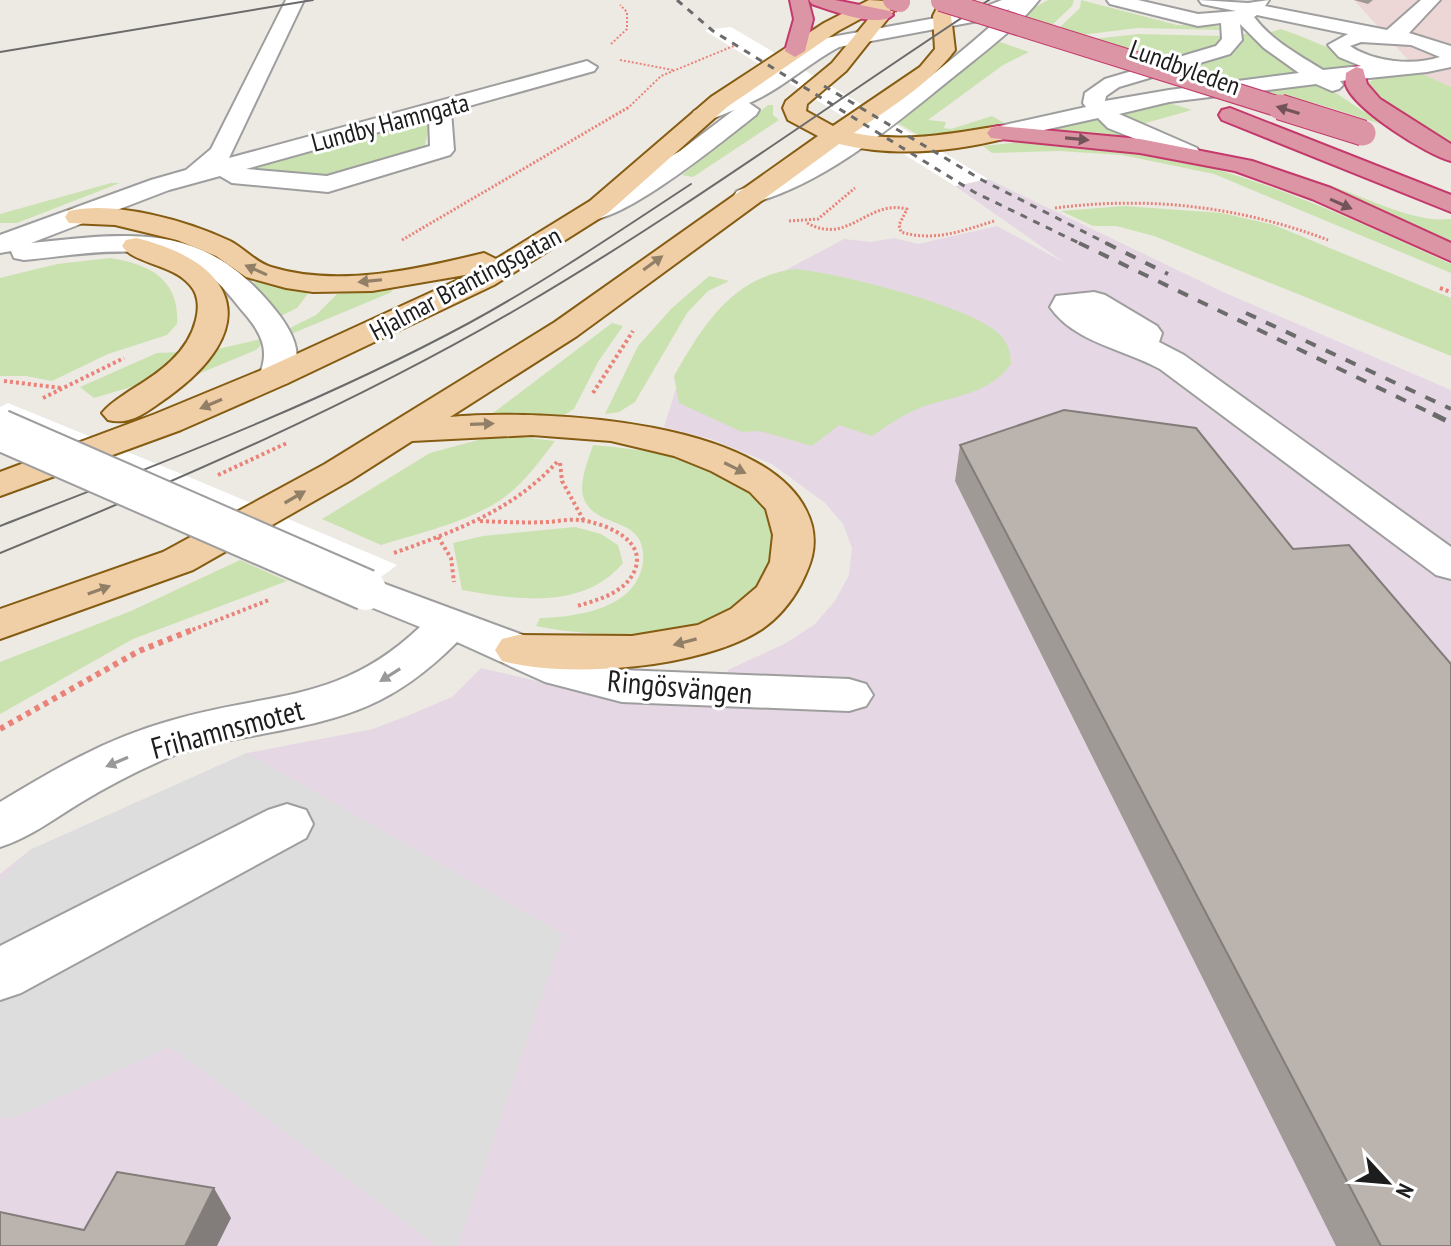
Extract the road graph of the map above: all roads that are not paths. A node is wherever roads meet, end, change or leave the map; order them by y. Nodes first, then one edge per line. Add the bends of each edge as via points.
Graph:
1 (295, 0) edge
2 (799, 0) edge
3 (818, 0) edge
4 (1017, 0) edge
5 (1030, 0) edge
6 (1116, 0) edge
7 (1153, 0) edge
8 (1187, 0) edge
9 (1208, 0) edge
10 (1428, 4) edge
11 (887, 5) edge
12 (943, 8) edge
13 (1247, 15) edge
14 (860, 24) junction
15 (1387, 37) junction
16 (1338, 45) junction
17 (795, 51) junction
18 (1448, 56) edge
19 (599, 58) road end
20 (1413, 66) junction
21 (1356, 73) junction
22 (1320, 77) junction
23 (440, 107) junction
24 (1100, 110) junction
25 (702, 116) junction
26 (1414, 132) junction
27 (999, 133) junction
28 (845, 137) junction
29 (914, 147) junction
30 (1188, 153) junction
31 (1451, 154) edge
32 (1451, 160) edge
33 (203, 174) junction
34 (746, 197) junction
35 (1451, 204) edge
36 (590, 214) junction
37 (92, 220) junction
38 (543, 244) junction
39 (133, 245) junction
40 (7, 252) edge
41 (1451, 253) edge
42 (463, 268) junction
43 (1142, 346) dead end
44 (278, 362) junction
45 (120, 413) junction
46 (0, 430) edge
47 (404, 432) junction
48 (0, 456) edge
49 (0, 485) edge
50 (1434, 543) edge
51 (1451, 566) edge
52 (9, 624) edge
53 (449, 625) junction
54 (518, 650) junction
55 (849, 695) dead end
56 (287, 824) dead end
57 (0, 827) edge
58 (0, 975) edge

1 - 33 street, Lundby Hamngata via 221,153
2 - 17 highway via 805,11
3 - 14 highway
4 - 12 street via 978,16
5 - 28 street via 974,52
6 - 13 street via 1198,20
7 - 13 street via 1196,11
8 - 13 street
9 - 13 street
10 - 15 street
10 - 18 street via 1429,34
11 - 12 main road
11 - 14 main road, Hjalmar Brantingsgatan
11 - 35 highway, Lundbyleden via 1063,55
12 - 14 street
12 - 28 main road via 942,57
32 -> 12 highway, Lundbyleden, bridge
13 - 15 street
13 - 16 street
13 - 22 street via 1247,23
13 - 24 street via 1229,45 1214,54 1101,88 1094,103
14 - 17 main road, Hjalmar Brantingsgatan
14 - 25 street via 768,87
14 - 28 main road, Hjalmar Brantingsgatan via 839,67 794,108 801,118
14 - 36 street via 806,77 752,107 646,184
15 - 16 street via 1356,37
15 - 18 street
16 - 20 street via 1363,60
17 - 25 main road, Hjalmar Brantingsgatan
18 - 20 street
19 - 23 street, Lundby Hamngata
20 - 21 street
21 - 22 street
21 - 26 highway via 1357,90
22 - 24 street via 1197,91
22 - 26 street
23 - 33 street, Lundby Hamngata
23 - 33 street via 442,150 432,165 384,182 328,184
24 - 27 street
24 - 30 street via 1136,134
25 - 36 main road, Hjalmar Brantingsgatan
26 - 31 highway
27 - 29 main road, Hjalmar Brantingsgatan
27 -> 30 highway
28 - 29 main road, Hjalmar Brantingsgatan
28 - 34 street via 809,171
29 - 34 main road
30 -> 41 highway via 1279,177
33 - 37 street, Lundby Hamngata
47 -> 34 main road via 566,329
36 - 38 main road, Hjalmar Brantingsgatan
37 - 39 main road
37 - 40 street, Lundby Hamngata
42 -> 37 main road via 332,284 293,280 259,273 209,243
38 - 42 main road
38 - 44 main road, Hjalmar Brantingsgatan via 451,296
39 - 40 street
39 - 44 street via 173,247 216,267 268,320
39 - 45 main road via 191,270 214,302 202,345 187,365
42 - 44 main road
43 - 50 street
44 - 45 main road
44 -> 49 main road, Hjalmar Brantingsgatan via 147,430
45 - 48 main road
46 - 53 street, bridge via 373,574
52 -> 47 main road via 178,561
47 -> 54 main road via 509,423 620,433 684,448 739,469 775,494 786,511 794,551 789,570 761,607 729,628 633,653
50 - 51 street
53 - 54 street
53 -> 57 street, Frihamnsmotet via 400,670 377,683 293,710 176,736 103,767
54 - 55 street, Ringösvängen via 561,671 622,686
56 - 58 street

